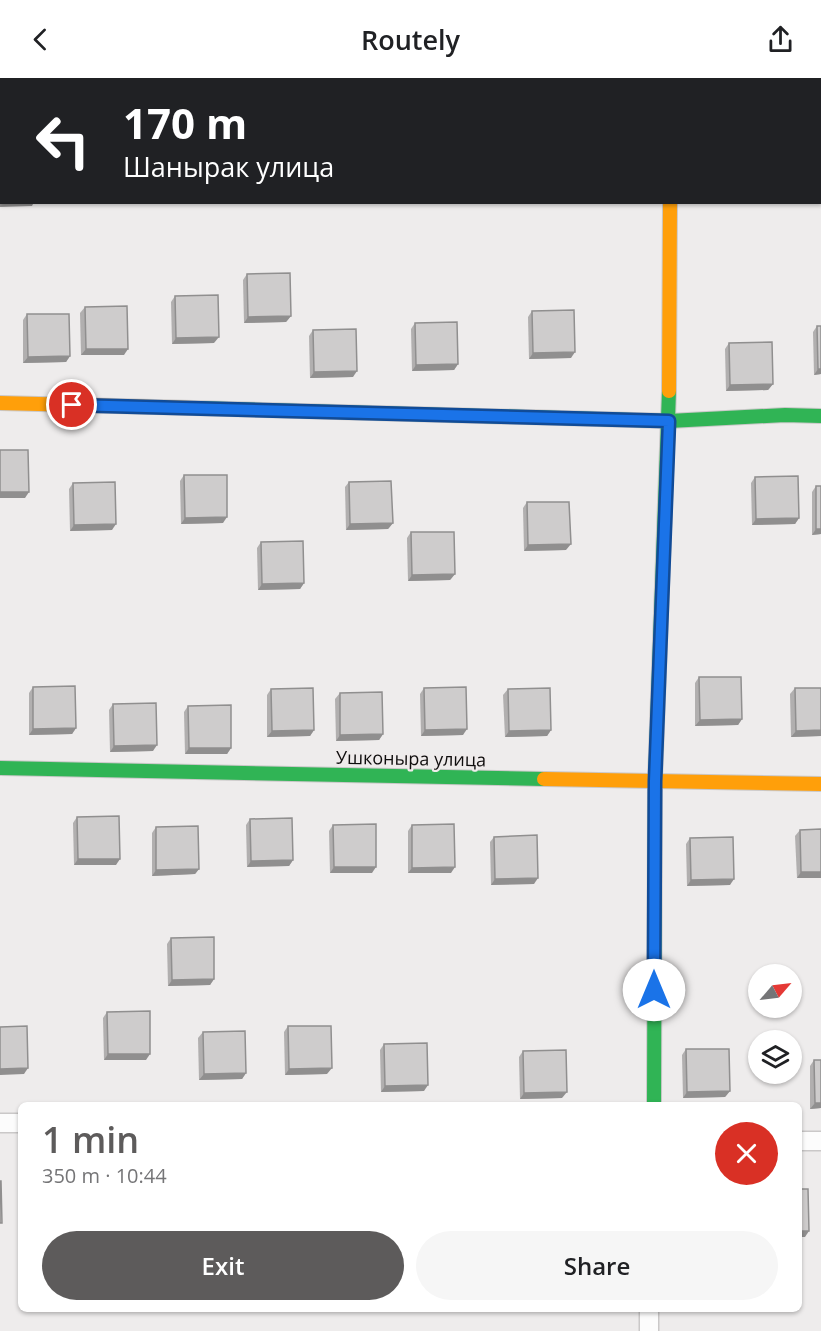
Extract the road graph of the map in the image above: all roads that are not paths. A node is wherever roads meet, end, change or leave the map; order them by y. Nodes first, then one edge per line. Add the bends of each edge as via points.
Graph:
1 (670, 204) edge
2 (0, 403) edge
3 (821, 416) edge
4 (669, 421) junction
5 (0, 768) edge
6 (655, 781) junction
7 (821, 784) edge
8 (654, 1102) edge
9 (0, 1123) edge
10 (18, 1123) edge
11 (802, 1141) edge
12 (821, 1141) edge
13 (649, 1312) edge
14 (649, 1331) edge

1 - 4 street
2 - 4 street
3 - 4 street
4 - 6 street
5 - 6 street, Ушконыра улица
6 - 7 street, Ушконыра улица
6 - 8 street
9 - 10 street
11 - 12 street
13 - 14 street

